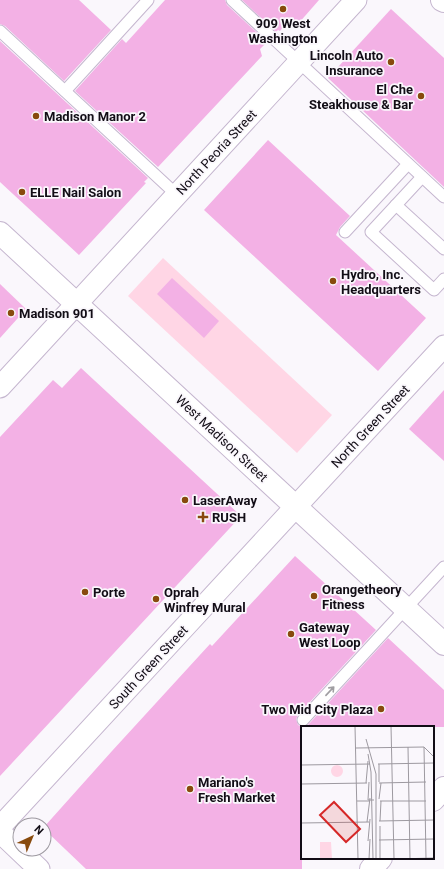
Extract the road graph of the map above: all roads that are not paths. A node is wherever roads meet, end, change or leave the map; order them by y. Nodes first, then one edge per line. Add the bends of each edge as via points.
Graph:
1 (148, 0) edge
2 (232, 0) edge
3 (356, 0) edge
4 (0, 31) edge
5 (299, 62) junction
6 (65, 91) junction
7 (408, 164) junction
8 (422, 177) junction
9 (177, 195) junction
10 (444, 197) edge
11 (396, 205) junction
12 (345, 232) dead end
13 (0, 233) edge
14 (444, 249) edge
15 (444, 279) edge
16 (76, 304) junction
17 (444, 346) edge
18 (0, 387) edge
19 (296, 507) junction
20 (444, 567) edge
21 (406, 609) junction
22 (444, 644) edge
23 (303, 720) dead end
24 (444, 788) edge
25 (434, 799) edge
26 (0, 828) edge
27 (0, 832) edge
28 (380, 859) edge
29 (39, 869) edge
30 (371, 869) edge

1 - 6 lane
2 - 5 lane
3 - 5 street, North Peoria Street
4 - 6 lane
5 - 7 lane
5 - 9 street, North Peoria Street
6 - 9 lane
7 - 8 lane
7 - 12 lane
8 - 10 lane
8 - 11 lane
9 - 16 street, North Peoria Street
11 - 14 lane
11 - 15 lane via 371,232 434,290
13 - 16 main road, West Madison Street
16 - 18 street, North Peoria Street
16 - 19 main road, West Madison Street
17 - 19 street, North Green Street
19 - 21 main road, West Madison Street
19 - 26 street, South Green Street
20 - 21 lane
21 - 22 main road, West Madison Street
23 -> 21 lane
24 - 25 main road
27 - 29 street
28 - 30 main road

